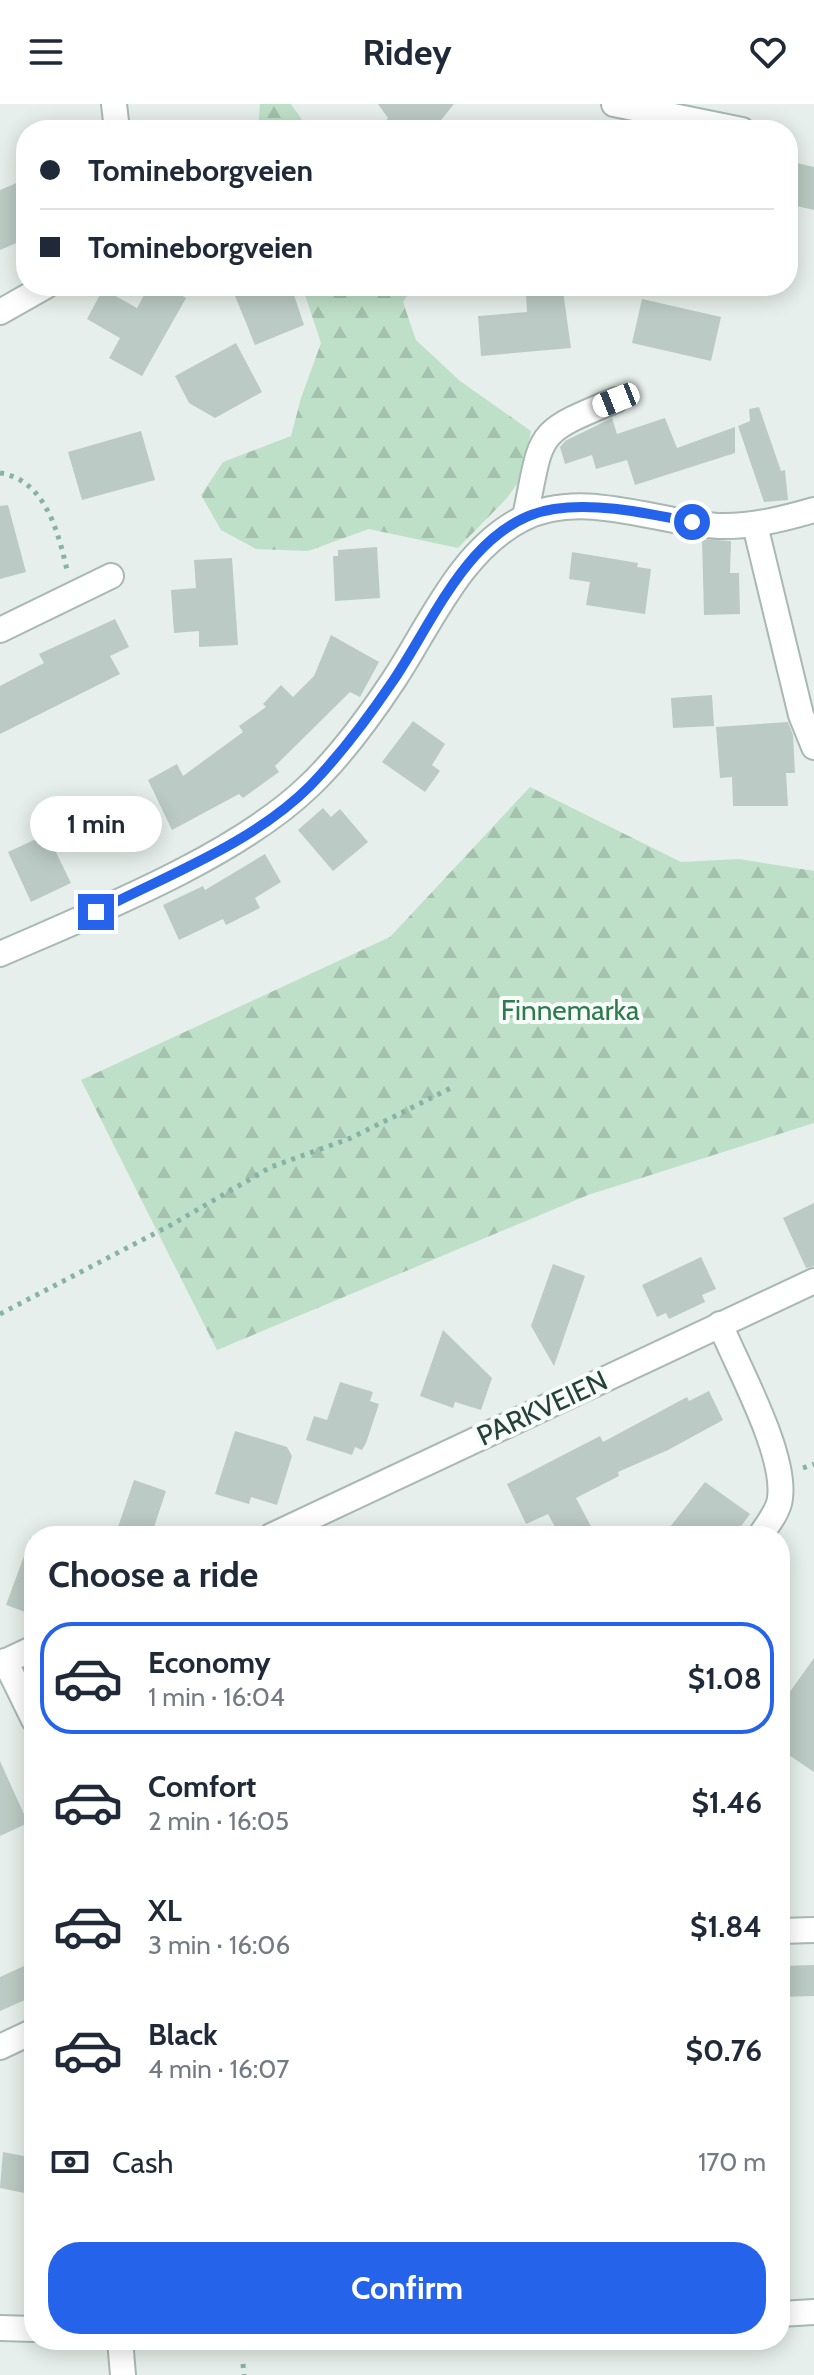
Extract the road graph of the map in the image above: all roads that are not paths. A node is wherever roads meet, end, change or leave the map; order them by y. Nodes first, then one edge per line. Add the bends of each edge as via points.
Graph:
1 (614, 104) edge
2 (693, 120) edge
3 (28, 296) edge
4 (0, 312) edge
5 (616, 400) dead end
6 (814, 510) edge
7 (525, 517) junction
8 (755, 525) junction
9 (111, 576) dead end
10 (0, 630) edge
11 (808, 714) edge
12 (814, 747) edge
13 (0, 954) edge
14 (814, 1281) edge
15 (720, 1324) junction
16 (292, 1526) edge
17 (766, 1526) edge
18 (24, 1653) edge
19 (3, 1663) edge
20 (24, 1702) edge
21 (814, 1930) edge
22 (790, 1931) edge
23 (24, 2036) edge
24 (0, 2047) edge
25 (814, 2312) edge
26 (790, 2313) edge
27 (0, 2328) edge
28 (24, 2329) edge
29 (121, 2350) edge
30 (123, 2375) edge

1 - 2 street
3 - 4 street
5 - 7 street via 547,433
6 - 8 street
7 - 8 street via 578,506 717,526
7 - 13 street via 483,548 446,594 353,737 308,787 224,847
8 - 11 street
9 - 10 street
11 - 12 street
14 - 15 street, PARKVEIEN
15 - 16 street, PARKVEIEN
15 - 17 street via 780,1477 780,1500
18 - 19 street
19 - 20 street
21 - 22 street
23 - 24 street
25 - 26 street
27 - 28 street
29 - 30 street

